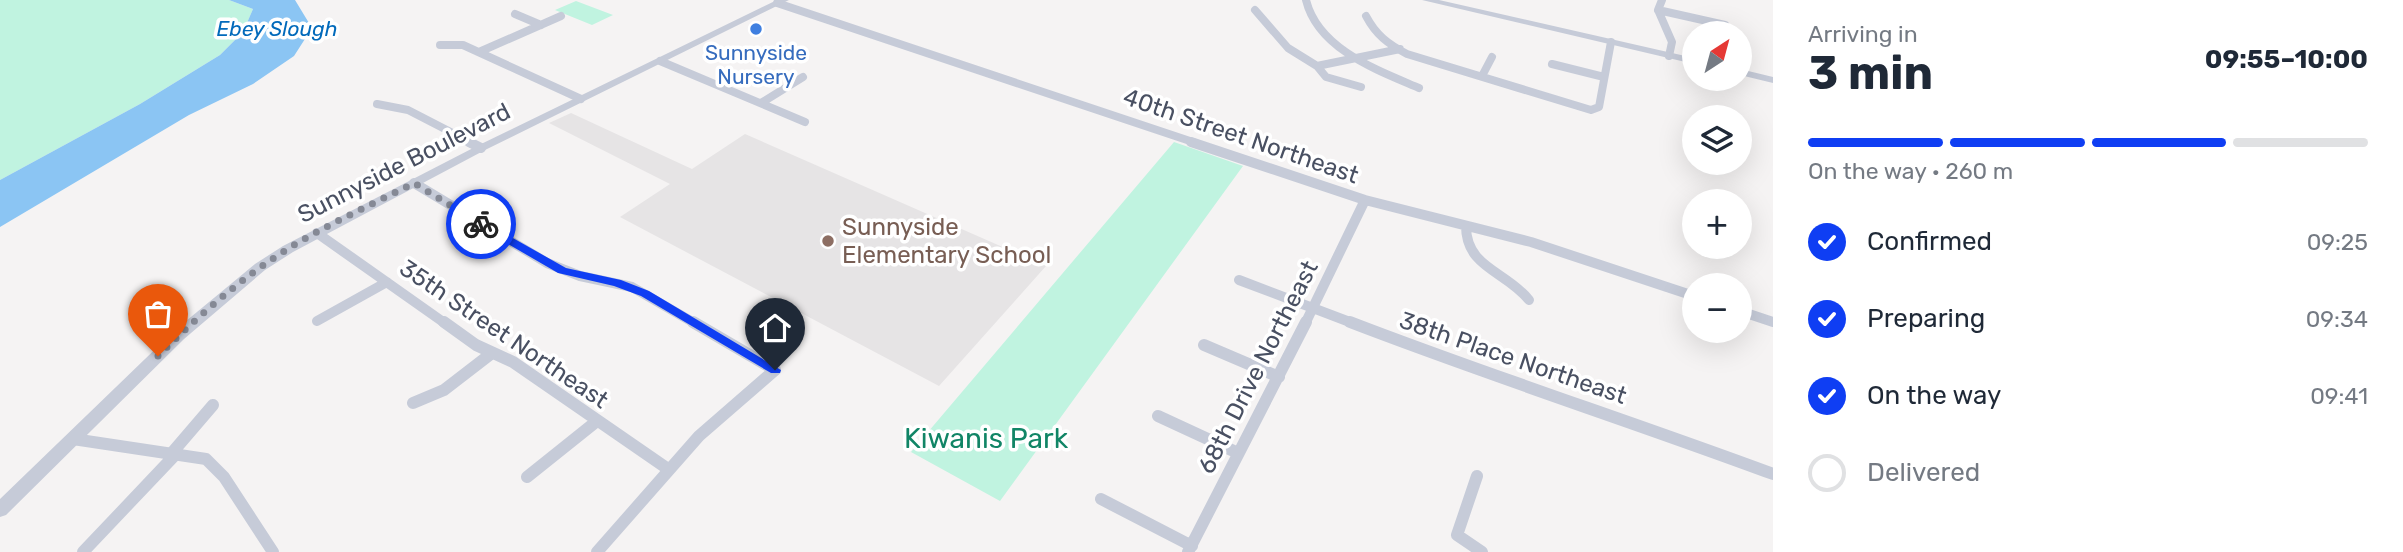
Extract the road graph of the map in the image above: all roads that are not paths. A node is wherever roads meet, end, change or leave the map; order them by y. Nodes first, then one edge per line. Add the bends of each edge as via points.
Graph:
1 (1306, 0) edge
2 (1427, 0) edge
3 (1662, 0) edge
4 (781, 2) edge
5 (1255, 10) dead end
6 (1658, 10) junction
7 (514, 13) dead end
8 (561, 16) dead end
9 (1366, 16) dead end
10 (1707, 21) edge
11 (541, 25) junction
12 (1611, 42) junction
13 (440, 45) dead end
14 (1400, 49) junction
15 (479, 52) junction
16 (1670, 56) junction
17 (1492, 57) dead end
18 (1682, 58) edge
19 (1359, 59) junction
20 (660, 61) junction
21 (1552, 64) dead end
22 (1317, 66) junction
23 (1752, 75) edge
24 (1482, 76) junction
25 (1604, 77) junction
26 (803, 78) dead end
27 (1773, 80) edge
28 (1361, 87) dead end
29 (1419, 88) dead end
30 (581, 99) junction
31 (761, 103) junction
32 (377, 104) dead end
33 (805, 122) dead end
34 (481, 148) junction
35 (414, 183) junction
36 (1365, 200) junction
37 (1466, 226) junction
38 (317, 233) junction
39 (1239, 280) dead end
40 (387, 282) junction
41 (1682, 292) edge
42 (1529, 300) dead end
43 (1312, 308) junction
44 (1752, 315) edge
45 (317, 321) dead end
46 (1773, 322) edge
47 (1203, 345) dead end
48 (492, 352) junction
49 (1279, 377) junction
50 (413, 403) dead end
51 (213, 405) dead end
52 (1158, 416) dead end
53 (597, 421) junction
54 (73, 439) junction
55 (1238, 453) junction
56 (173, 454) junction
57 (668, 469) junction
58 (1773, 474) edge
59 (527, 477) dead end
60 (1477, 477) dead end
61 (1101, 499) dead end
62 (0, 510) edge
63 (1190, 549) edge
64 (83, 552) edge
65 (273, 552) edge
66 (597, 552) edge
67 (1482, 552) edge

1 - 19 street via 1315,23
2 - 12 street
3 - 6 street
4 - 20 street, Sunnyside Boulevard
4 - 36 street, 40th Street Northeast
5 - 22 street via 1288,48
6 - 10 street
6 - 16 street via 1672,42
7 - 11 street
8 - 11 street
9 - 14 street via 1370,27
11 - 15 street
12 - 16 street
12 - 25 street
13 - 15 street via 463,45
14 - 19 street
14 - 24 street
15 - 30 street
16 - 18 street
17 - 24 street
19 - 22 street
19 - 29 street
20 - 30 street, Sunnyside Boulevard
20 - 31 street
21 - 25 street
22 - 28 street via 1326,77
23 - 27 street
24 - 25 street via 1591,110 1599,107
26 - 31 street
30 - 34 street, Sunnyside Boulevard
31 - 33 street
32 - 34 street via 408,110
34 - 35 street, Sunnyside Boulevard
35 - 38 street, Sunnyside Boulevard
35 - 57 street via 547,263 580,276 632,287 775,370
36 - 37 street, 40th Street Northeast
36 - 43 street, 68th Drive Northeast
37 - 41 street, 40th Street Northeast
37 - 42 street via 1467,250 1520,287
38 - 40 street, 35th Street Northeast
38 - 54 street, Sunnyside Boulevard via 260,267 212,306
39 - 43 street, 38th Place Northeast
40 - 45 street
40 - 48 street, 35th Street Northeast
43 - 49 street, 68th Drive Northeast
43 - 58 street, 38th Place Northeast
44 - 46 street
47 - 49 street
48 - 50 street via 444,390
48 - 53 street, 35th Street Northeast
49 - 55 street, 68th Drive Northeast
51 - 56 street
52 - 55 street
53 - 57 street, 35th Street Northeast
53 - 59 street
54 - 56 street
54 - 62 street, Sunnyside Boulevard
55 - 63 street, 68th Drive Northeast
56 - 64 street
56 - 65 street via 205,459 224,477
57 - 66 street
60 - 67 street via 1457,535
61 - 63 street

